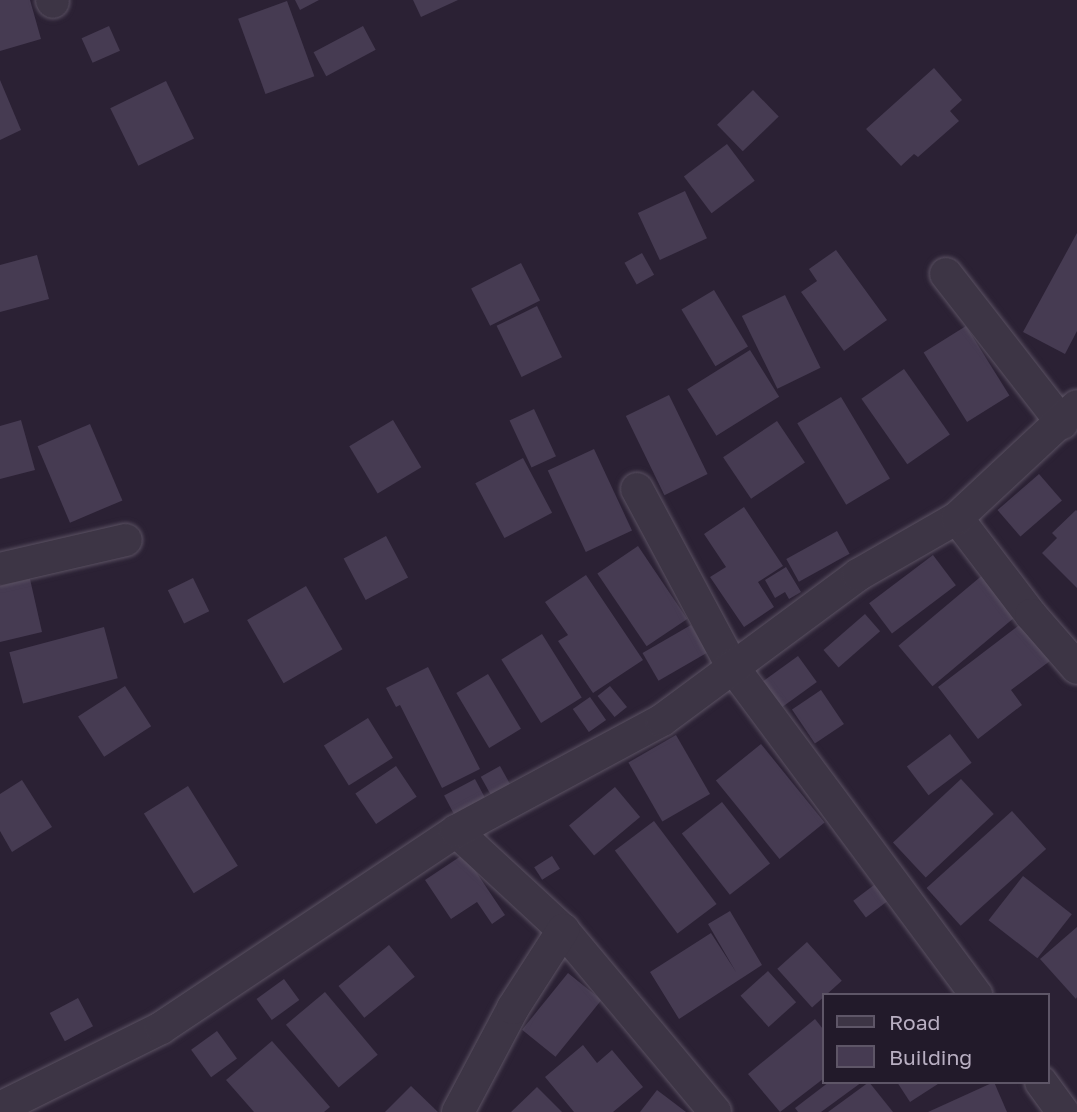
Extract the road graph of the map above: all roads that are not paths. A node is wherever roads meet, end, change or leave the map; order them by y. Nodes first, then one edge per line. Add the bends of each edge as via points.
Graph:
1 (946, 274) dead end
2 (1070, 414) edge
3 (637, 489) dead end
4 (957, 518) junction
5 (126, 540) dead end
6 (0, 569) edge
7 (732, 666) junction
8 (1077, 668) edge
9 (456, 831) junction
10 (563, 930) junction
11 (975, 993) edge
12 (1042, 1084) edge
13 (0, 1108) edge
14 (458, 1112) edge
15 (715, 1112) edge
16 (1063, 1112) edge

1 - 2 street
2 - 4 street
3 - 7 street
4 - 7 street via 858,575
4 - 8 street
5 - 6 street
7 - 9 street via 662,720
7 - 11 street
9 - 10 street
9 - 13 street via 161,1028
10 - 14 street via 513,1008
10 - 15 street
12 - 16 street

